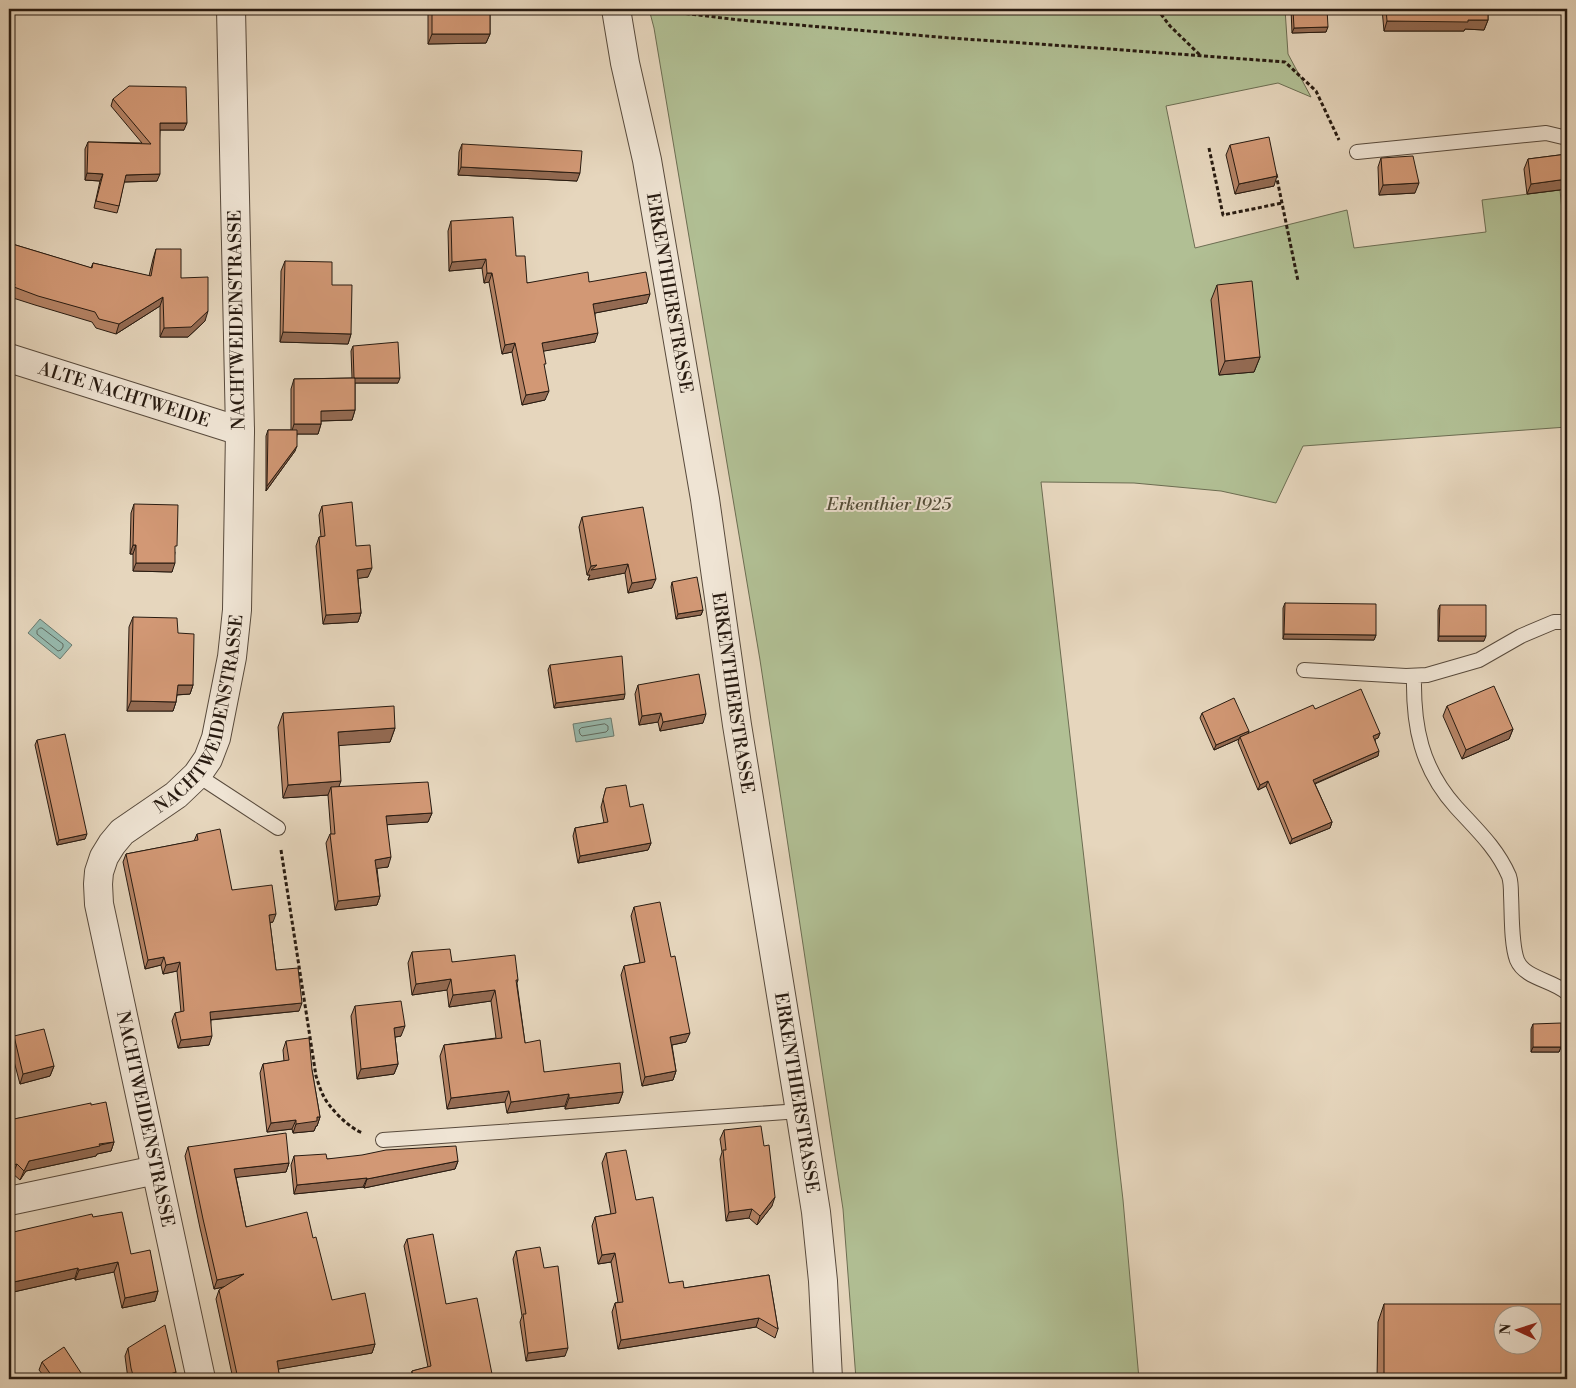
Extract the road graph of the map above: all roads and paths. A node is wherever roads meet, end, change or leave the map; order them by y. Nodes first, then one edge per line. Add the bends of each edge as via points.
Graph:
1 (231, 9) edge
2 (616, 9) edge
3 (647, 9) edge
4 (1157, 9) edge
5 (1202, 56) junction
6 (1567, 138) edge
7 (1209, 148) dead end
8 (1357, 152) joint
9 (1274, 168) edge
10 (1282, 202) junction
11 (1298, 281) dead end
12 (9, 358) edge
13 (240, 431) junction
14 (1567, 622) edge
15 (1304, 670) dead end
16 (1414, 676) junction
17 (197, 775) junction
18 (278, 828) joint
19 (1567, 992) edge
20 (800, 1111) junction
21 (383, 1140) joint
22 (156, 1170) junction
23 (9, 1201) edge
24 (201, 1379) edge
25 (828, 1379) edge

1 - 13 street, NACHTWEIDENSTRASSE
2 - 20 street, ERKENTHIERSTRASSE via 656,215 705,499
3 - 5 path via 950,38
4 - 5 path
5 - 8 path via 1285,62 1316,91 1341,144 1347,150
6 - 8 lane via 1546,133
7 - 10 path via 1223,215
9 - 10 path
10 - 11 path
12 - 13 street, ALTE NACHTWEIDE
13 - 17 street, NACHTWEIDENSTRASSE via 237,610 232,657 216,738
14 - 16 lane via 1554,622 1479,660
15 - 16 lane
16 - 19 lane via 1417,729 1430,770 1454,805 1495,850 1510,879 1518,960 1526,971
17 - 18 lane
17 - 22 street, NACHTWEIDENSTRASSE via 176,795 122,832 104,857 98,878 99,904
18 - 21 path via 316,1076 334,1111 356,1131
20 - 21 lane
20 - 25 street, ERKENTHIERSTRASSE via 816,1212
22 - 23 street
22 - 24 street, NACHTWEIDENSTRASSE

